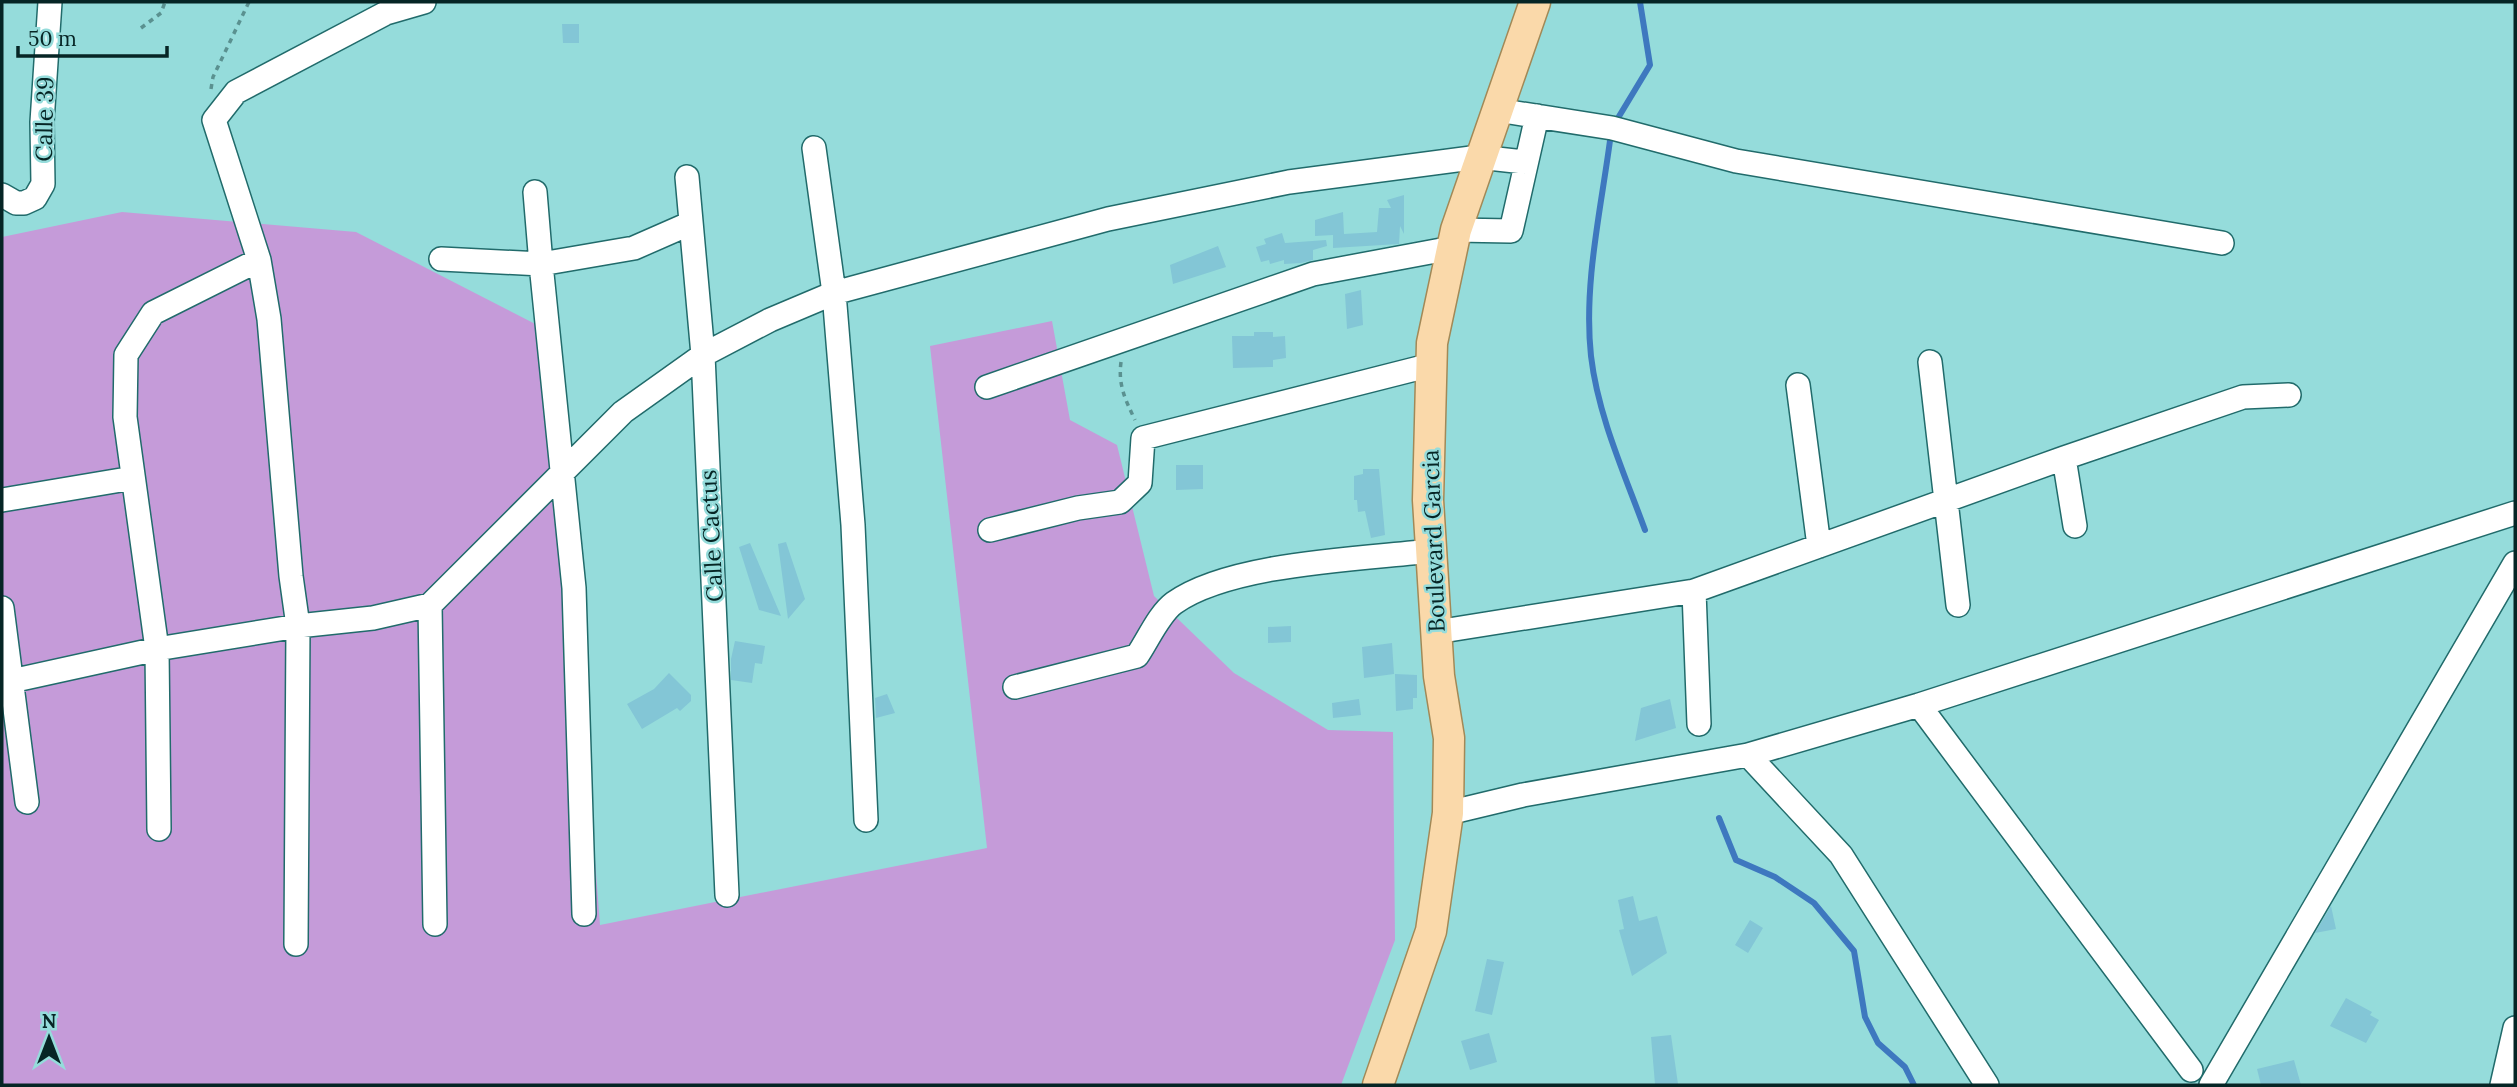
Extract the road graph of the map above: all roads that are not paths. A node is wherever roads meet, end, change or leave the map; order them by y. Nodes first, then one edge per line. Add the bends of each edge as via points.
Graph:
1 (50, 2) edge
2 (421, 2) edge
3 (1535, 2) edge
4 (1497, 110) junction
5 (1537, 116) junction
6 (814, 148) dead end
7 (1479, 158) junction
8 (1524, 162) junction
9 (687, 177) dead end
10 (535, 192) dead end
11 (2, 195) edge
12 (691, 223) junction
13 (1454, 239) junction
14 (2222, 243) dead end
15 (441, 259) dead end
16 (259, 260) junction
17 (541, 264) junction
18 (834, 293) junction
19 (703, 355) junction
20 (1930, 362) dead end
21 (1431, 365) junction
22 (1798, 385) dead end
23 (987, 387) dead end
24 (2289, 395) dead end
25 (2064, 458) junction
26 (560, 476) junction
27 (133, 478) junction
28 (2, 500) edge
29 (1945, 501) junction
30 (2515, 513) edge
31 (2075, 526) dead end
32 (990, 530) dead end
33 (1819, 546) junction
34 (1431, 551) junction
35 (2515, 563) edge
36 (1694, 591) junction
37 (430, 605) junction
38 (1958, 605) dead end
39 (2, 608) edge
40 (298, 626) junction
41 (1436, 632) junction
42 (157, 649) junction
43 (5, 682) edge
44 (1015, 687) dead end
45 (1919, 705) junction
46 (1699, 724) dead end
47 (1748, 755) junction
48 (27, 802) dead end
49 (1448, 813) junction
50 (866, 820) dead end
51 (159, 830) dead end
52 (727, 895) dead end
53 (584, 914) dead end
54 (435, 924) dead end
55 (296, 944) dead end
56 (2515, 1028) edge
57 (2191, 1070) dead end
58 (1378, 1085) edge
59 (1987, 1085) edge
60 (2211, 1085) edge
61 (2502, 1085) edge

1 - 11 street, Calle 39 via 43,184 35,198 24,203
2 - 16 street via 355,28 236,92 214,120
3 - 4 main road, Boulevard Garcia
4 - 5 street
4 - 7 main road, Boulevard Garcia
5 - 8 street
5 - 14 street via 1612,128 1749,164
6 - 18 street
7 - 8 street
7 - 13 main road, Boulevard Garcia
7 - 18 street via 1289,182 1121,216
8 - 13 street via 1511,231
9 - 12 street, Calle Cactus
10 - 17 street
12 - 17 street via 634,248
12 - 19 street, Calle Cactus
13 - 21 main road, Boulevard Garcia
13 - 23 street via 1312,274
15 - 17 street
16 - 27 street via 153,313 126,355 125,417
16 - 40 street via 269,319
17 - 26 street
18 - 19 street
18 - 50 street via 853,525
19 - 26 street via 623,412
19 - 52 street, Calle Cactus
20 - 29 street
21 - 32 street via 1143,438 1140,483 1120,502
21 - 34 main road, Boulevard Garcia
22 - 33 street
24 - 25 street via 2243,397
25 - 29 street
25 - 31 street
26 - 37 street
26 - 53 street via 573,588
27 - 28 street
27 - 42 street
29 - 33 street
29 - 38 street
30 - 45 street
33 - 36 street
34 - 41 main road, Boulevard Garcia
34 - 44 street via 1293,566 1208,584 1172,605 1137,656
35 - 60 street
36 - 41 street
36 - 46 street
37 - 40 street via 373,618
37 - 54 street
39 - 43 street
40 - 42 street
40 - 55 street
41 - 49 main road, Boulevard Garcia via 1449,738
42 - 43 street
42 - 51 street
43 - 48 street
45 - 47 street
45 - 57 street
47 - 49 street via 1523,794
47 - 59 street via 1842,855
49 - 58 main road, Boulevard Garcia via 1431,930
56 - 61 street

